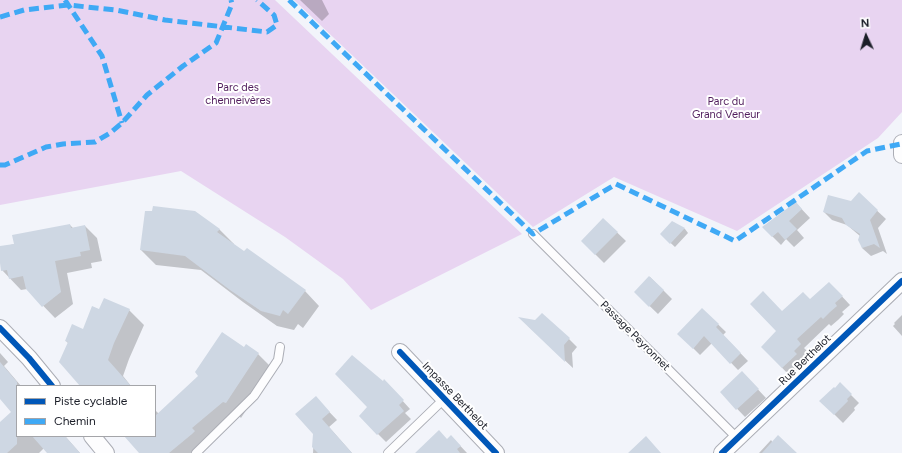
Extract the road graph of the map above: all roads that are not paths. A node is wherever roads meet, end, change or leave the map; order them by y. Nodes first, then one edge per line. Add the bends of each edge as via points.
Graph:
1 (902, 143) edge
2 (902, 155) edge
3 (533, 234) dead end
4 (902, 281) edge
5 (0, 328) edge
6 (280, 347) dead end
7 (400, 352) dead end
8 (51, 385) edge
9 (444, 398) junction
10 (93, 437) edge
11 (737, 438) junction
12 (106, 453) edge
13 (196, 453) edge
14 (388, 453) edge
15 (496, 453) edge
16 (722, 453) edge

1 - 2 street
3 - 11 lane, Passage Peyronnet
4 - 11 street, Rue Berthelot
5 - 8 street
6 - 13 lane via 278,360 254,396
7 - 9 street, Impasse Berthelot
9 - 14 lane
9 - 15 street, Impasse Berthelot
10 - 12 street
11 - 16 street, Rue Berthelot

